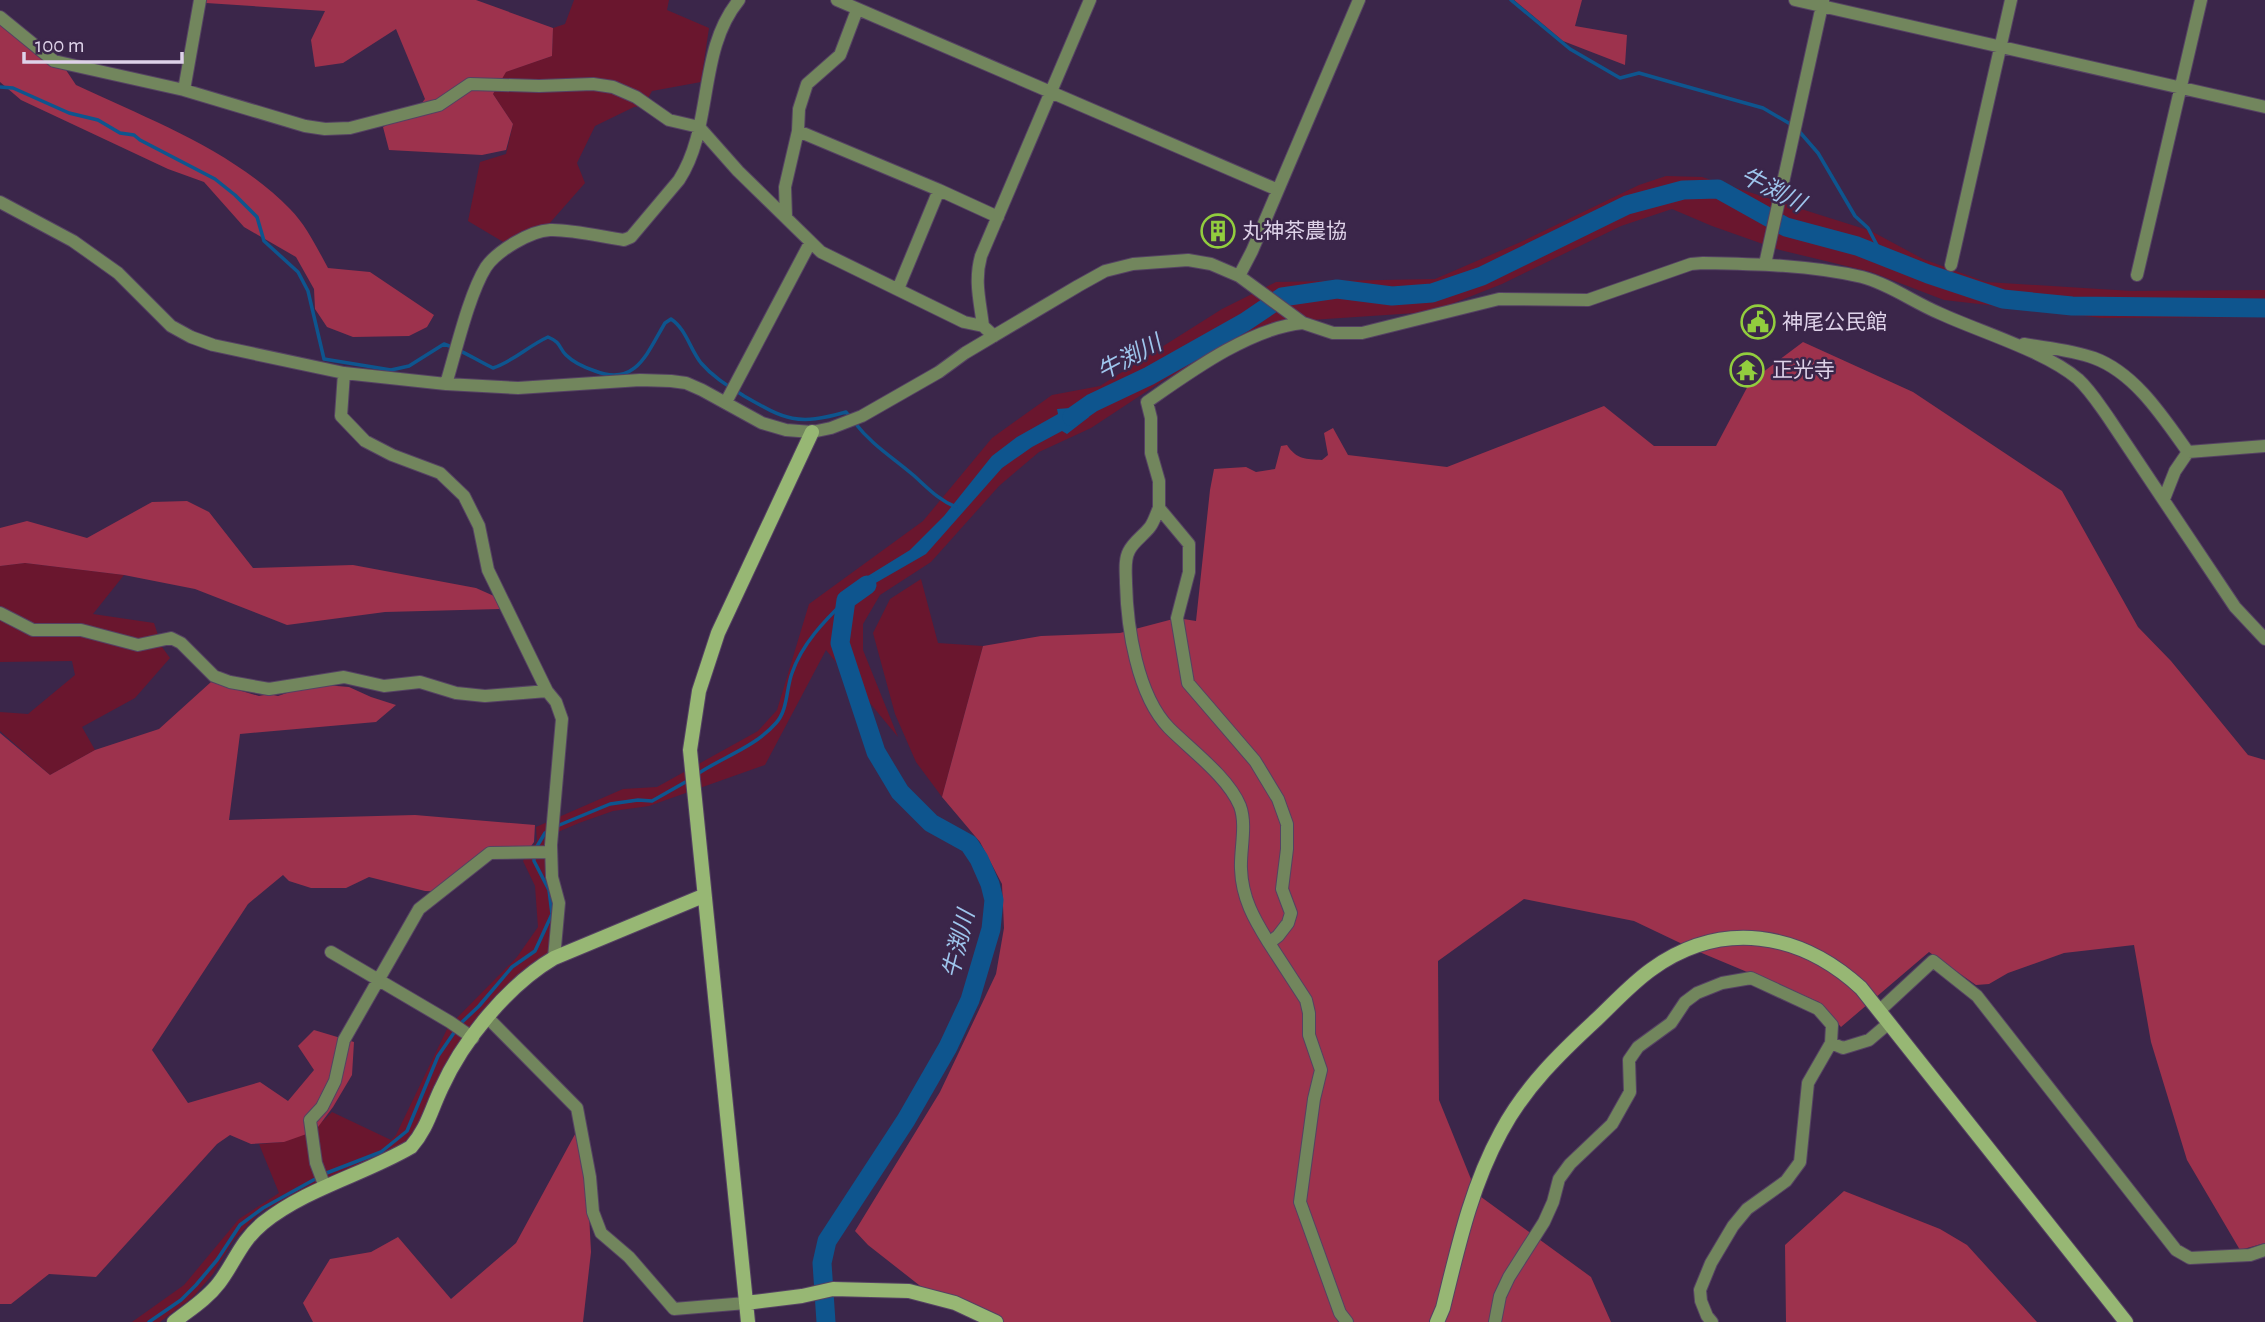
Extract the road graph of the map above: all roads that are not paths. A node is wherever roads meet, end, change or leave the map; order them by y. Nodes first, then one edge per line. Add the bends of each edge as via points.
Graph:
1 (200, 0) edge
2 (739, 0) edge
3 (837, 0) edge
4 (1090, 0) edge
5 (1359, 0) edge
6 (1795, 0) edge
7 (2011, 0) edge
8 (2201, 0) edge
9 (1823, 3) edge
10 (857, 10) junction
11 (0, 17) edge
12 (2002, 47) junction
13 (2180, 87) junction
14 (184, 90) junction
15 (1051, 91) junction
16 (2265, 107) edge
17 (699, 127) junction
18 (798, 131) junction
19 (939, 190) junction
20 (1278, 190) junction
21 (0, 202) edge
22 (786, 217) junction
23 (998, 217) junction
24 (810, 243) junction
25 (1765, 264) junction
26 (1951, 265) dead end
27 (2137, 275) dead end
28 (1239, 276) junction
29 (898, 289) junction
30 (1303, 323) junction
31 (983, 326) junction
32 (994, 336) junction
33 (2006, 341) junction
34 (344, 373) junction
35 (446, 384) junction
36 (726, 402) junction
37 (812, 432) junction
38 (2265, 446) edge
39 (2188, 452) junction
40 (2164, 499) junction
41 (1159, 508) junction
42 (0, 613) edge
43 (2265, 639) edge
44 (547, 691) junction
45 (551, 852) junction
46 (703, 895) junction
47 (1269, 943) junction
48 (331, 952) dead end
49 (554, 958) junction
50 (377, 980) junction
51 (1884, 1017) junction
52 (488, 1018) junction
53 (473, 1038) junction
54 (1831, 1043) junction
55 (326, 1187) junction
56 (2265, 1251) edge
57 (746, 1303) junction
58 (174, 1322) edge
59 (748, 1322) edge
60 (996, 1322) edge
61 (1347, 1322) edge
62 (1437, 1322) edge
63 (1495, 1322) edge
64 (1712, 1322) edge
65 (2126, 1322) edge

1 - 14 street
2 - 17 street via 714,51
3 - 10 street
4 - 15 street
5 - 20 street
6 - 9 street
7 - 12 street
8 - 13 street
9 - 12 street
9 - 25 street
10 - 15 street
10 - 18 street via 840,55 807,84
11 - 14 street via 54,61
12 - 13 street
12 - 26 street
13 - 16 street
13 - 27 street
14 - 17 street via 325,129 351,128 439,105 470,84 593,84 636,97 669,120
15 - 20 street
15 - 23 street
17 - 22 street
17 - 35 street via 686,170 631,237 624,240 549,230 521,238 491,261 473,298
18 - 19 street
18 - 22 street via 785,187
19 - 23 street
19 - 29 street
20 - 28 street
21 - 34 street via 73,241 118,273 172,326 191,337
22 - 24 street
23 - 31 street via 977,272
24 - 29 street
24 - 36 street
25 - 30 street via 1691,264 1588,300 1499,299 1362,333 1333,334
25 - 33 street via 1863,278
28 - 30 street
28 - 32 street via 1188,260 1133,264 1105,271
29 - 31 street via 964,322
30 - 41 street via 1251,337 1147,402
31 - 32 street
32 - 37 street via 862,416
33 - 39 street via 2072,352 2105,363 2129,379
33 - 40 street via 2059,366 2089,390
34 - 35 street
34 - 44 street via 341,416 365,442 440,473 464,496 480,526 488,570
35 - 36 street via 518,388 671,381
36 - 37 street via 762,423
37 - 46 street via 718,633 699,691 690,750
38 - 39 street
39 - 40 street
40 - 43 street via 2235,607
41 - 47 street via 1151,526 1129,551 1126,563 1130,641 1149,696 1166,725 1227,786 1240,807 1243,892
41 - 47 street via 1189,544 1189,572 1177,618 1188,683 1255,761 1287,824 1282,890 1290,913 1288,923
42 - 44 street via 33,630 81,630 138,645 172,638 214,676 269,689 344,677 384,685 419,682 456,694 485,696
44 - 45 street via 562,719
45 - 49 street via 559,903
45 - 50 street via 489,853 419,909
46 - 49 street
46 - 57 street
47 - 61 street via 1306,1000 1309,1035 1321,1070 1300,1202
48 - 50 street
49 - 52 street via 521,981
50 - 53 street
50 - 55 street via 344,1040 329,1094 310,1120 316,1163
51 - 54 street via 1869,1040 1843,1048
51 - 56 street via 1933,961 1977,996 2176,1250 2190,1258
51 - 62 street via 1846,974 1795,946 1773,940 1749,938 1692,947 1651,970 1580,1034 1516,1107 1471,1198
51 - 65 street
52 - 53 street
52 - 57 street via 577,1108 593,1212 601,1233 629,1257 674,1309
53 - 55 street via 411,1147
54 - 63 street via 1832,1025 1818,1009 1751,978 1722,983 1685,1002 1671,1023 1638,1047 1629,1060 1630,1092 1612,1124 1559,1179 1544,1222 1500,1296
54 - 64 street via 1808,1083 1800,1162 1786,1181 1747,1209 1711,1263 1700,1290
55 - 58 street via 284,1207 251,1233 218,1284
57 - 59 street
57 - 60 street via 833,1289 909,1291 955,1303

